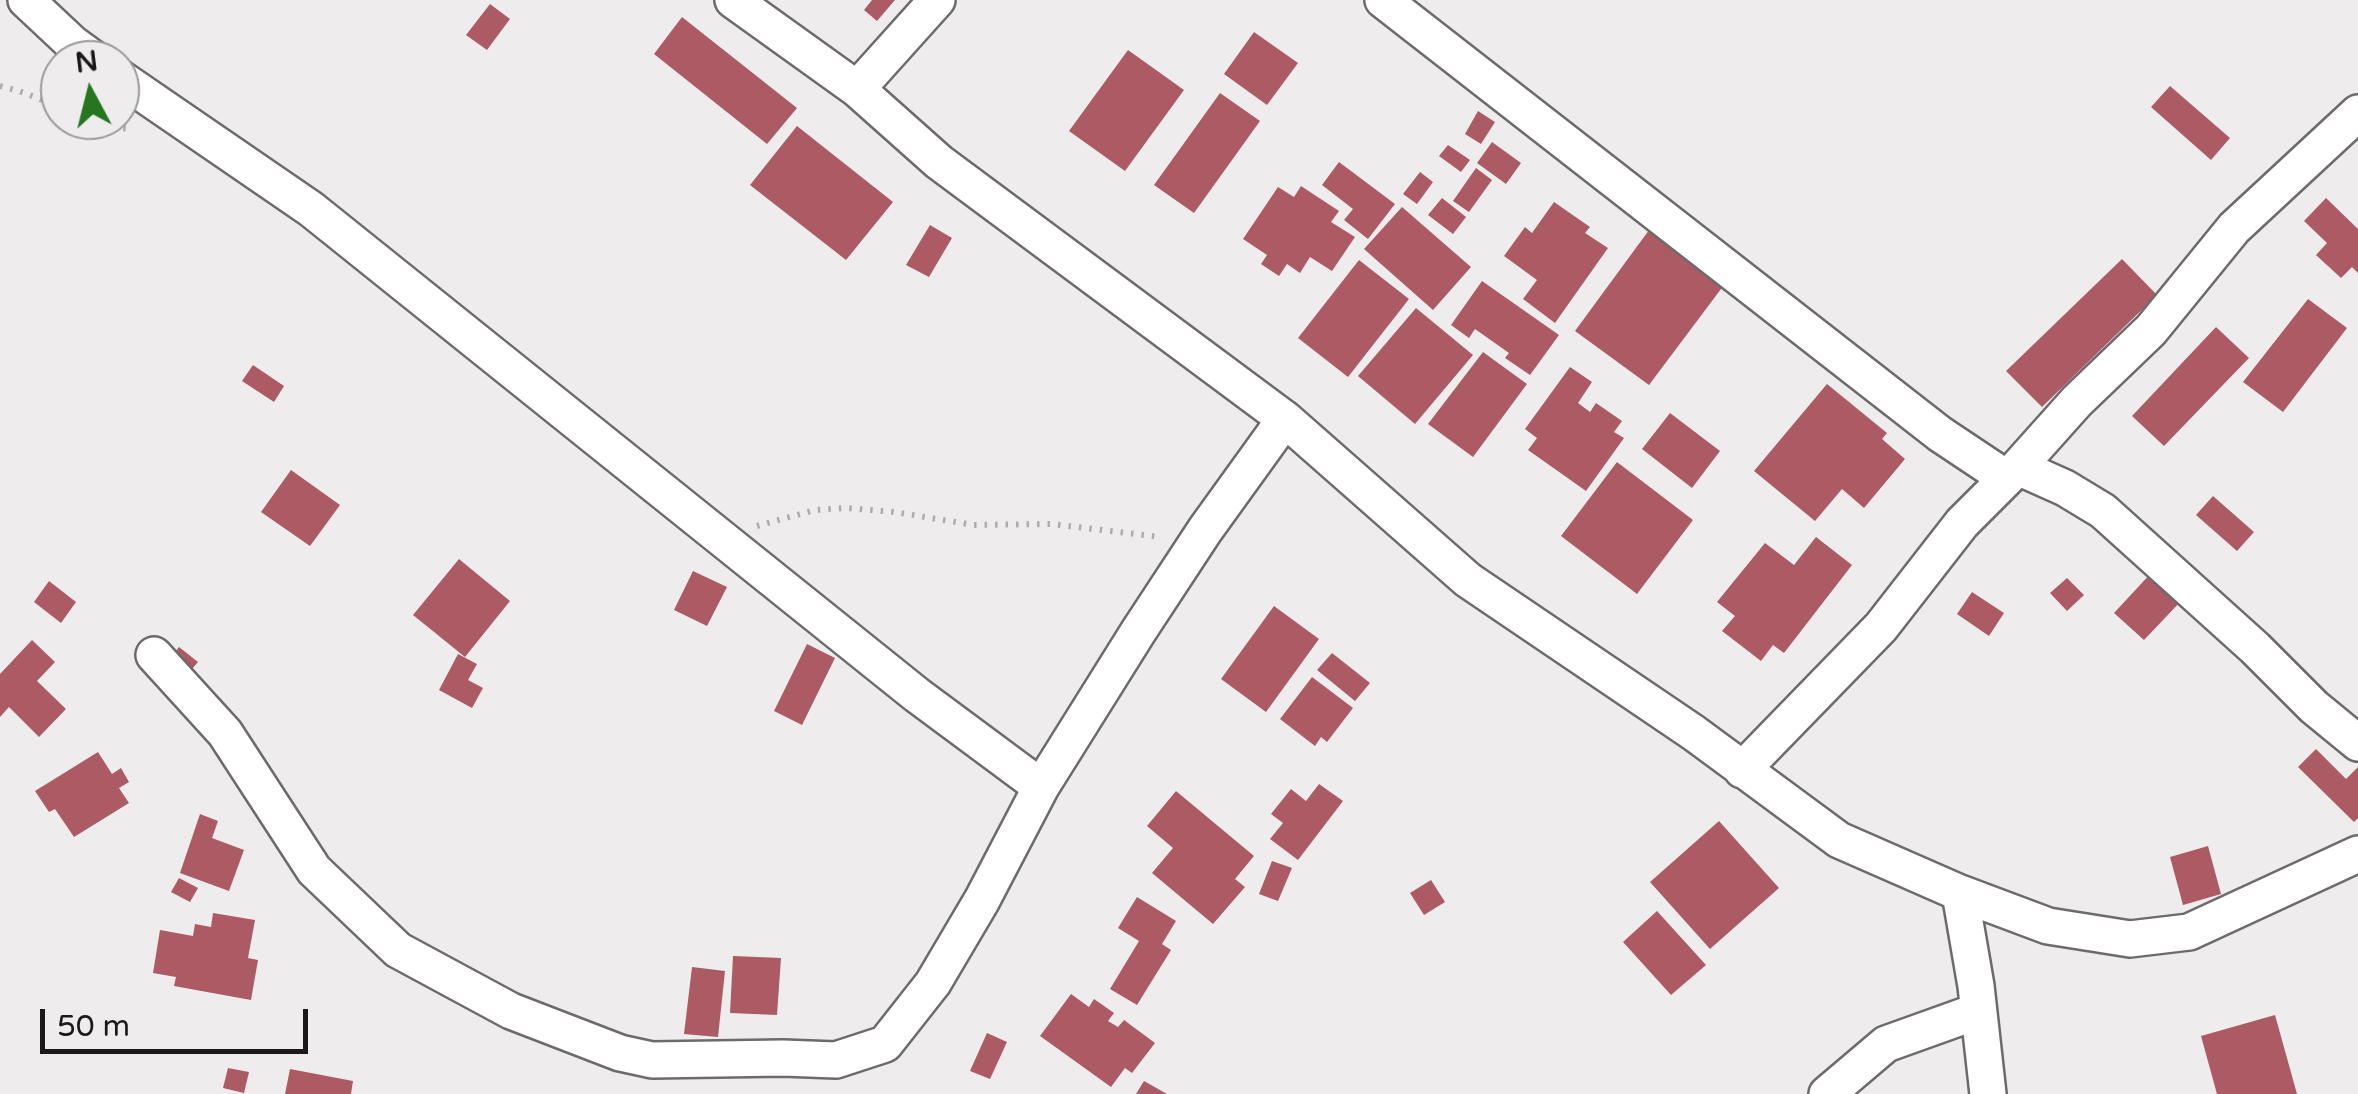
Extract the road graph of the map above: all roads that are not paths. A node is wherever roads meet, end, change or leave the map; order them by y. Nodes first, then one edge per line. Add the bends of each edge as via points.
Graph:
1 (26, 0) edge
2 (734, 0) edge
3 (937, 0) edge
4 (1383, 0) edge
5 (69, 40) edge
6 (858, 90) junction
7 (140, 92) edge
8 (2358, 114) edge
9 (1285, 419) junction
10 (2012, 472) junction
11 (154, 655) dead end
12 (2358, 743) edge
13 (1742, 770) junction
14 (1041, 788) junction
15 (2358, 854) edge
16 (1960, 892) junction
17 (1978, 1011) junction
18 (1827, 1094) edge
19 (1988, 1094) edge

1 - 5 street
2 - 6 street
3 - 6 street
4 - 10 street via 1940,434
6 - 9 street via 940,162
7 - 14 street via 311,209
8 - 10 street via 2234,228 2151,330
9 - 13 street via 1468,580
9 - 14 street via 1138,632
10 - 12 street via 2064,488 2103,512
10 - 13 street via 1881,627
11 - 14 street via 226,732 314,870 398,950 511,1010 652,1060 836,1060 885,1044 933,982
13 - 16 street via 1839,840
15 - 16 street via 2188,932 2130,940 2048,926
16 - 17 street
17 - 18 street via 1886,1044
17 - 19 street

